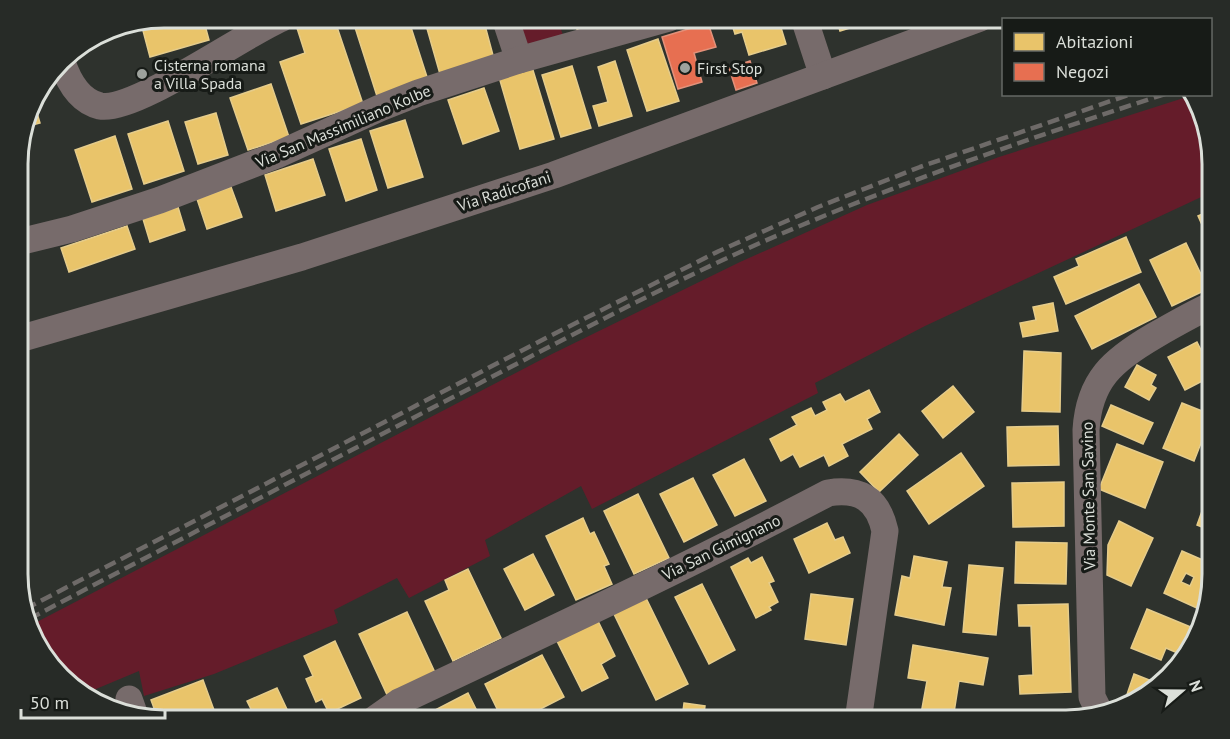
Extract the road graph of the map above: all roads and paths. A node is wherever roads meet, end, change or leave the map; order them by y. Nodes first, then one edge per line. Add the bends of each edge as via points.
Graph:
1 (237, 28) edge
2 (508, 28) edge
3 (628, 28) edge
4 (807, 28) edge
5 (953, 28) edge
6 (519, 60) junction
7 (66, 71) edge
8 (823, 76) junction
9 (28, 240) edge
10 (1201, 310) edge
11 (28, 336) edge
12 (1097, 707) edge
13 (388, 710) edge
14 (860, 710) edge

1 - 7 street via 169,82 126,102 98,105 83,97
2 - 6 street
3 - 6 street, Via San Massimiliano Kolbe
4 - 8 street
5 - 8 street, Via Radicofani
6 - 9 street, Via San Massimiliano Kolbe via 400,100 277,155 160,200
8 - 11 street, Via Radicofani via 554,175 366,237
10 - 12 street, Via Monte San Savino via 1116,361 1099,381 1090,404 1086,430 1092,697
13 - 14 street, Via San Gimignano via 841,491 854,492 875,505 885,531

